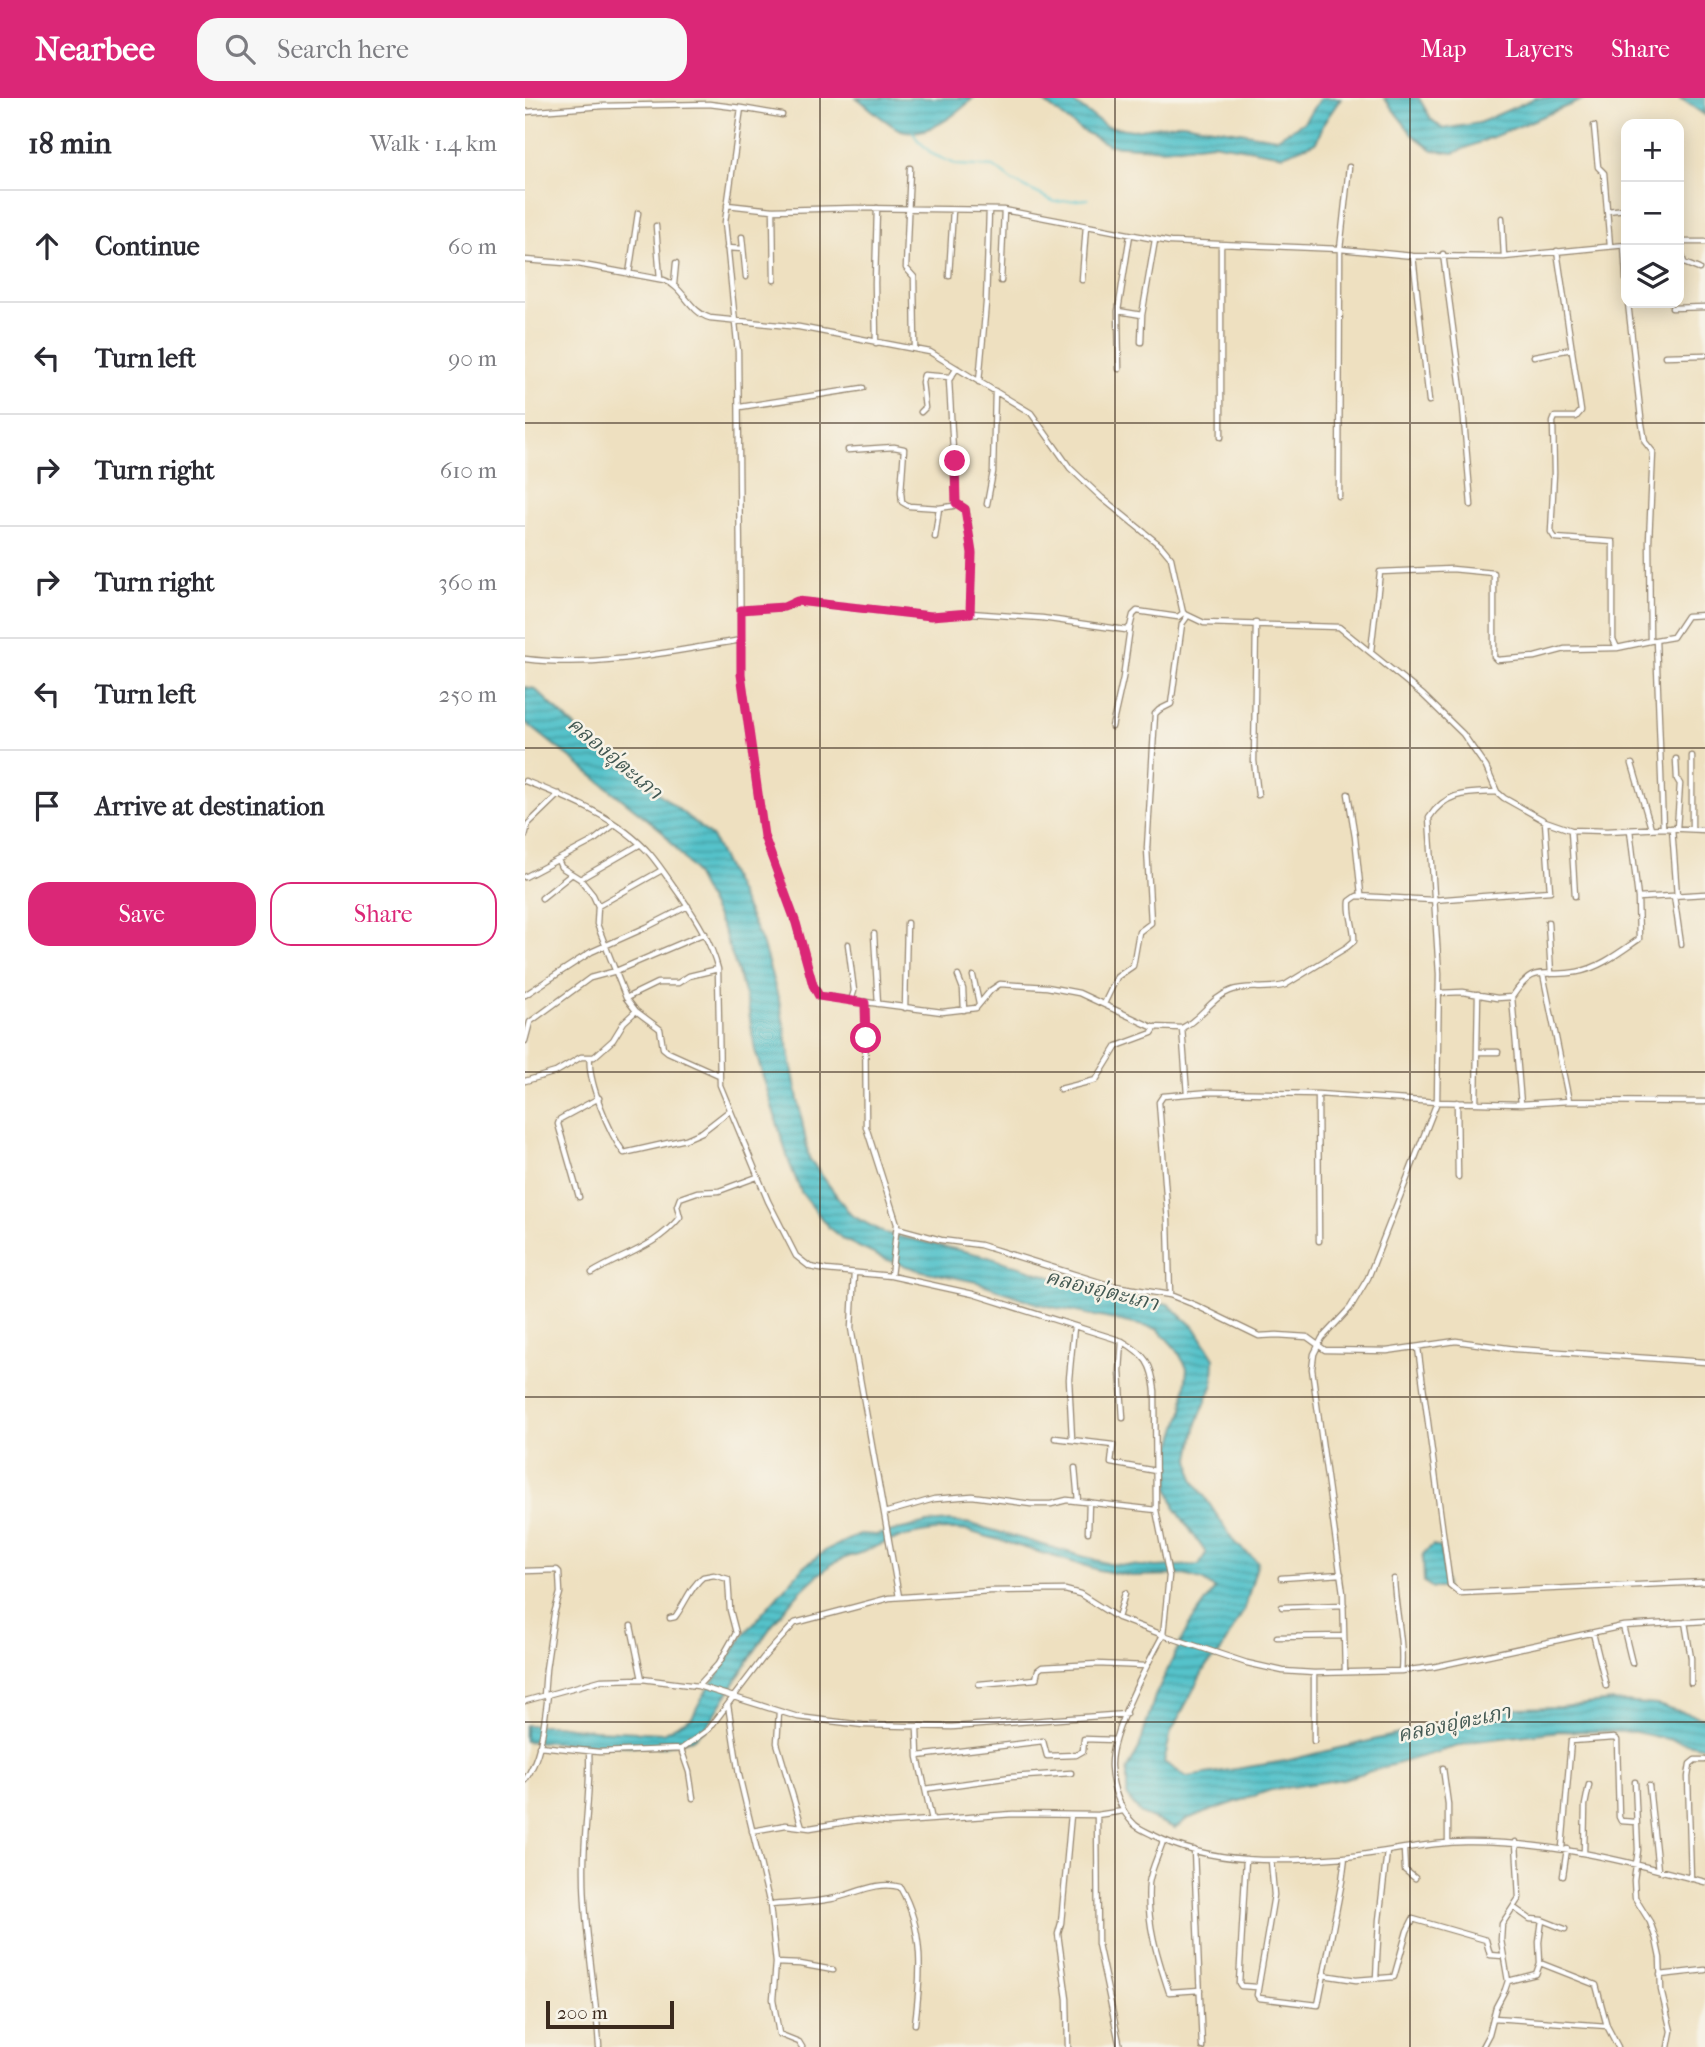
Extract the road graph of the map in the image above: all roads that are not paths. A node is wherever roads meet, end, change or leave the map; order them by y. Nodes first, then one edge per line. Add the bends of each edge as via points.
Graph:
1 (741, 108) junction
2 (525, 112) edge
3 (782, 115) dead end
4 (1594, 126) dead end
5 (1349, 167) dead end
6 (910, 168) dead end
7 (727, 205) junction
8 (877, 208) junction
9 (908, 209) junction
10 (773, 210) junction
11 (953, 210) junction
12 (989, 210) junction
13 (1004, 210) junction
14 (1621, 210) edge
15 (1607, 211) junction
16 (638, 214) dead end
17 (1501, 218) dead end
18 (656, 226) dead end
19 (1086, 226) junction
20 (1130, 236) junction
21 (742, 237) dead end
22 (1154, 240) junction
23 (1705, 242) edge
24 (1684, 243) edge
25 (1221, 245) junction
26 (1621, 245) edge
27 (1680, 245) edge
28 (1610, 246) junction
29 (727, 248) junction
30 (743, 249) junction
31 (1340, 249) junction
32 (1557, 251) junction
33 (1443, 254) junction
34 (1413, 256) junction
35 (1504, 257) junction
36 (525, 260) edge
37 (677, 263) dead end
38 (1699, 269) dead end
39 (629, 274) junction
40 (949, 276) dead end
41 (746, 277) dead end
42 (660, 279) junction
43 (774, 280) dead end
44 (1082, 280) dead end
45 (1001, 281) dead end
46 (674, 284) junction
47 (1705, 307) edge
48 (1629, 308) edge
49 (1684, 308) edge
50 (1118, 311) junction
51 (1142, 315) junction
52 (736, 321) junction
53 (1141, 342) dead end
54 (876, 343) junction
55 (915, 348) junction
56 (1572, 349) junction
57 (1705, 355) edge
58 (1534, 356) dead end
59 (1665, 356) dead end
60 (957, 368) junction
61 (1119, 369) dead end
62 (951, 377) junction
63 (979, 382) junction
64 (863, 388) dead end
65 (995, 391) junction
66 (1429, 401) dead end
67 (740, 407) junction
68 (921, 412) dead end
69 (1221, 437) dead end
70 (848, 450) dead end
71 (1339, 496) dead end
72 (956, 503) junction
73 (987, 504) dead end
74 (1471, 505) dead end
75 (939, 508) junction
76 (935, 537) dead end
77 (741, 610) junction
78 (970, 613) junction
79 (1185, 615) junction
80 (1705, 615) edge
81 (1256, 623) junction
82 (1130, 627) junction
83 (741, 640) junction
84 (1653, 641) junction
85 (1617, 648) junction
86 (1371, 652) junction
87 (525, 659) edge
88 (1112, 727) dead end
89 (1692, 756) dead end
90 (1677, 759) dead end
91 (1632, 764) dead end
92 (525, 781) edge
93 (1497, 792) junction
94 (559, 794) junction
95 (1258, 794) dead end
96 (1348, 794) dead end
97 (1545, 821) junction
98 (615, 824) junction
99 (1651, 828) junction
100 (1663, 828) junction
101 (1674, 828) junction
102 (1692, 829) junction
103 (1571, 830) junction
104 (1630, 830) junction
105 (1705, 830) edge
106 (525, 836) edge
107 (639, 845) junction
108 (558, 860) junction
109 (662, 870) junction
110 (572, 874) junction
111 (525, 877) edge
112 (580, 879) junction
113 (1361, 894) junction
114 (1705, 894) edge
115 (1676, 896) junction
116 (1576, 897) dead end
117 (542, 898) dead end
118 (1638, 898) junction
119 (1433, 900) junction
120 (598, 906) junction
121 (688, 906) junction
122 (1548, 922) dead end
123 (907, 923) dead end
124 (705, 933) junction
125 (874, 934) dead end
126 (848, 944) dead end
127 (1681, 944) dead end
128 (605, 946) junction
129 (718, 969) junction
130 (616, 971) junction
131 (1543, 974) junction
132 (1551, 974) junction
133 (958, 976) dead end
134 (973, 976) dead end
135 (1438, 993) junction
136 (1478, 994) junction
137 (525, 995) edge
138 (1512, 997) junction
139 (626, 998) junction
140 (851, 1001) junction
141 (865, 1003) junction
142 (878, 1004) junction
143 (979, 1004) junction
144 (1104, 1004) junction
145 (905, 1008) junction
146 (964, 1010) junction
147 (636, 1011) junction
148 (1156, 1027) junction
149 (1182, 1028) junction
150 (525, 1041) edge
151 (1478, 1052) junction
152 (1498, 1052) dead end
153 (590, 1057) junction
154 (719, 1074) junction
155 (525, 1082) edge
156 (1060, 1089) dead end
157 (1187, 1094) junction
158 (1318, 1094) junction
159 (599, 1098) junction
160 (1569, 1101) junction
161 (1437, 1102) junction
162 (1457, 1102) junction
163 (1476, 1102) junction
164 (1705, 1102) edge
165 (1521, 1104) junction
166 (729, 1111) junction
167 (757, 1177) junction
168 (1458, 1177) dead end
169 (579, 1197) dead end
170 (897, 1229) junction
171 (1319, 1241) dead end
172 (592, 1273) dead end
173 (854, 1273) junction
174 (891, 1276) junction
175 (1170, 1295) junction
176 (1074, 1327) junction
177 (1122, 1340) junction
178 (1318, 1346) junction
179 (1418, 1348) junction
180 (1705, 1362) edge
181 (1123, 1418) dead end
182 (1055, 1438) dead end
183 (1072, 1440) junction
184 (1075, 1468) dead end
185 (1156, 1471) junction
186 (1078, 1501) junction
187 (1089, 1502) junction
188 (1156, 1510) junction
189 (884, 1513) junction
190 (1088, 1532) dead end
191 (525, 1571) edge
192 (1341, 1574) junction
193 (1282, 1578) dead end
194 (1394, 1579) dead end
195 (1705, 1582) edge
196 (1125, 1593) dead end
197 (899, 1597) junction
198 (1344, 1605) junction
199 (1282, 1607) dead end
200 (670, 1618) dead end
201 (1118, 1618) junction
202 (1705, 1621) edge
203 (1685, 1622) junction
204 (631, 1626) dead end
205 (1623, 1626) junction
206 (1593, 1633) junction
207 (1163, 1635) junction
208 (1344, 1636) junction
209 (1277, 1637) dead end
210 (1632, 1662) dead end
211 (1146, 1666) junction
212 (1401, 1671) junction
213 (1345, 1672) junction
214 (1314, 1673) junction
215 (642, 1679) junction
216 (1691, 1683) dead end
217 (979, 1684) dead end
218 (698, 1686) junction
219 (1606, 1686) dead end
220 (546, 1696) junction
221 (734, 1696) junction
222 (525, 1701) edge
223 (728, 1704) junction
224 (779, 1712) junction
225 (1126, 1714) junction
226 (917, 1728) junction
227 (1115, 1740) junction
228 (1314, 1741) dead end
229 (539, 1746) junction
230 (681, 1749) junction
231 (589, 1751) junction
232 (918, 1756) junction
233 (1705, 1760) edge
234 (1443, 1768) dead end
235 (1071, 1773) dead end
236 (525, 1780) edge
237 (1635, 1782) dead end
238 (1589, 1784) dead end
239 (1650, 1786) dead end
240 (925, 1789) junction
241 (692, 1798) dead end
242 (1123, 1811) junction
243 (1071, 1815) junction
244 (1097, 1815) junction
245 (932, 1821) junction
246 (1635, 1822) junction
247 (802, 1826) junction
248 (752, 1831) junction
249 (1163, 1840) junction
250 (1515, 1842) junction
251 (1448, 1843) junction
252 (1404, 1849) junction
253 (1565, 1849) junction
254 (1194, 1850) junction
255 (1387, 1852) junction
256 (1584, 1853) junction
257 (1345, 1857) junction
258 (1246, 1859) junction
259 (1271, 1860) junction
260 (1635, 1865) junction
261 (1658, 1870) junction
262 (1563, 1876) dead end
263 (1415, 1878) dead end
264 (1691, 1879) junction
265 (1705, 1882) edge
266 (770, 1905) junction
267 (1513, 1907) junction
268 (1542, 1920) junction
269 (1565, 1929) dead end
270 (1503, 1956) junction
271 (776, 1964) junction
272 (1541, 1964) junction
273 (1705, 1969) edge
274 (833, 1970) dead end
275 (1322, 1975) junction
276 (1660, 1975) junction
277 (1377, 1978) junction
278 (1507, 1981) junction
279 (1257, 1987) junction
280 (1201, 1990) junction
281 (1494, 2018) junction
282 (915, 2024) dead end
283 (1607, 2026) junction
284 (599, 2047) edge
285 (802, 2047) edge
286 (1068, 2047) edge
287 (1121, 2047) edge
288 (1202, 2047) edge
289 (1482, 2047) edge
290 (1618, 2047) edge
291 (1668, 2047) edge

1 - 2 street via 695,104
1 - 3 street
1 - 7 street
4 - 15 street
5 - 31 street
6 - 9 street
7 - 10 street
7 - 29 street
8 - 9 street
8 - 10 street
8 - 54 street
9 - 11 street
9 - 55 street via 906,268 914,276
10 - 43 street
11 - 12 street
11 - 40 street
12 - 13 street
12 - 63 street
13 - 19 street
13 - 45 street
14 - 15 street
15 - 28 street
16 - 39 street
17 - 35 street
18 - 42 street
19 - 20 street
19 - 44 street
20 - 22 street
20 - 50 street
21 - 30 street
22 - 25 street
22 - 51 street
23 - 24 street
25 - 31 street
25 - 69 street
26 - 28 street
27 - 38 street via 1684,263
28 - 32 street
29 - 30 street
29 - 52 street
30 - 41 street
31 - 34 street
31 - 71 street
32 - 35 street
32 - 56 street
33 - 34 street
33 - 35 street
33 - 74 street
34 - 66 street
36 - 39 street
37 - 46 street
39 - 42 street
42 - 46 street
46 - 52 street via 701,315
47 - 49 street
48 - 84 street via 1641,418 1653,452 1649,541
50 - 51 street
50 - 61 street
51 - 53 street
52 - 54 street via 799,327
52 - 67 street
54 - 55 street
55 - 60 street
56 - 58 street
56 - 85 street via 1581,411 1576,416 1555,417 1553,422 1551,532 1555,538 1613,542 1613,639
57 - 59 street
60 - 62 street
60 - 63 street
62 - 68 street via 924,375 925,408
62 - 72 street
63 - 65 street
64 - 67 street
65 - 73 street via 993,472
65 - 79 street via 1031,413 1070,468 1161,546 1171,558
67 - 77 street
70 - 75 street via 901,447 905,452 902,502
72 - 75 street
72 - 78 street via 965,509 972,553
75 - 76 street
77 - 78 street via 784,607 797,601 931,616
77 - 83 street
78 - 82 street
79 - 81 street via 1204,623
79 - 82 street via 1137,611
79 - 144 street via 1171,704 1155,715 1147,848 1151,923 1139,932 1133,966 1118,977
80 - 84 street via 1687,616 1673,637
81 - 86 street via 1339,627
81 - 95 street via 1254,761
82 - 88 street
83 - 87 street via 608,662
83 - 140 street via 741,674 764,836 813,985 819,996
84 - 85 street
84 - 100 street
85 - 86 street via 1565,649 1497,660 1494,573 1452,569 1380,572
86 - 93 street via 1462,734
89 - 102 street
90 - 101 street via 1680,784
91 - 99 street
92 - 94 street
93 - 97 street
93 - 119 street via 1449,797 1429,818
94 - 98 street
94 - 106 street via 528,824
96 - 113 street
97 - 103 street
97 - 119 street via 1550,891
98 - 107 street
98 - 108 street
99 - 100 street
99 - 104 street
100 - 101 street
101 - 102 street
101 - 115 street
102 - 105 street
103 - 104 street
103 - 116 street
104 - 118 street
107 - 109 street
107 - 112 street
108 - 110 street
108 - 111 street
109 - 120 street
109 - 121 street
110 - 112 street
110 - 117 street
112 - 120 street
113 - 119 street
113 - 149 street via 1350,901 1354,941 1347,947 1285,985 1227,992
114 - 115 street
115 - 118 street
115 - 127 street
118 - 132 street via 1639,939 1599,964 1578,972
119 - 135 street
120 - 128 street via 597,924
121 - 124 street
121 - 128 street
122 - 132 street
123 - 145 street
124 - 129 street
124 - 130 street
125 - 142 street
126 - 140 street via 854,991
128 - 130 street
128 - 137 street via 590,951
129 - 139 street via 689,976 678,984 657,983
129 - 154 street
130 - 139 street
130 - 150 street via 590,978 530,1022
131 - 132 street
131 - 138 street via 1531,974
131 - 160 street
133 - 146 street
134 - 143 street
135 - 136 street
135 - 161 street
136 - 138 street
136 - 151 street
138 - 165 street
139 - 147 street
140 - 141 street
141 - 142 street
141 - 170 street via 866,1127
142 - 145 street
143 - 144 street via 1000,984 1047,986
143 - 146 street
144 - 148 street
145 - 146 street
147 - 153 street via 613,1040
147 - 154 street via 660,1029 668,1052
148 - 149 street
148 - 156 street via 1153,1033 1117,1046 1096,1080
149 - 157 street
151 - 152 street
151 - 163 street
153 - 155 street
153 - 159 street
154 - 166 street
157 - 158 street
157 - 175 street via 1163,1096 1159,1102
158 - 161 street
158 - 171 street
159 - 166 street via 624,1153 686,1139
159 - 169 street via 558,1124
160 - 164 street
160 - 165 street
161 - 162 street
161 - 178 street via 1368,1278
162 - 163 street
162 - 168 street
163 - 165 street
166 - 167 street
167 - 172 street via 719,1191 680,1198 680,1217 660,1237
167 - 173 street via 796,1256 810,1266
170 - 174 street
170 - 175 street via 980,1245 1109,1285
173 - 174 street
173 - 189 street via 851,1328
174 - 176 street via 973,1294
175 - 178 street via 1259,1336 1307,1337
176 - 177 street
176 - 183 street via 1069,1379
177 - 181 street
177 - 185 street via 1138,1350 1153,1373
178 - 179 street via 1325,1350
178 - 192 street via 1312,1369
179 - 180 street via 1461,1342
179 - 195 street via 1450,1586 1460,1593
182 - 183 street
183 - 185 street via 1113,1445 1111,1463
184 - 186 street
185 - 188 street
186 - 187 street
186 - 189 street via 1031,1504 972,1496 934,1499
187 - 188 street
187 - 190 street
188 - 207 street via 1168,1566
189 - 197 street
191 - 220 street via 559,1572
192 - 193 street
192 - 198 street
194 - 212 street
196 - 201 street
197 - 201 street via 1065,1590
197 - 221 street via 795,1623
198 - 199 street
198 - 208 street
200 - 218 street via 702,1577 728,1579 736,1633 719,1663
201 - 207 street
202 - 203 street
203 - 205 street
203 - 216 street
204 - 215 street
205 - 206 street
205 - 210 street
206 - 212 street
206 - 219 street
207 - 211 street
207 - 214 street via 1283,1671
208 - 209 street
208 - 213 street
211 - 217 street via 1042,1667 1037,1679
211 - 225 street
212 - 213 street
213 - 214 street
214 - 228 street
215 - 218 street
215 - 220 street via 601,1680
218 - 221 street
220 - 222 street
220 - 229 street
221 - 223 street
221 - 224 street
223 - 230 street via 709,1730
223 - 248 street
224 - 226 street
224 - 247 street via 777,1743
225 - 226 street
225 - 227 street
226 - 232 street
227 - 232 street via 1084,1739 1083,1751 1076,1755 1047,1756 1043,1741
227 - 242 street via 1111,1766
229 - 231 street
229 - 236 street
230 - 231 street
230 - 241 street
231 - 284 street via 583,1872
232 - 240 street
233 - 264 street via 1690,1764 1688,1776
234 - 251 street
235 - 240 street
237 - 246 street
238 - 256 street
239 - 261 street
240 - 245 street
242 - 244 street
242 - 249 street via 1136,1826
243 - 244 street
243 - 245 street via 1013,1814
243 - 286 street via 1058,1934
244 - 287 street via 1098,1944
245 - 247 street via 858,1820
246 - 253 street via 1619,1817 1617,1740 1571,1741
246 - 260 street
247 - 248 street
248 - 266 street
249 - 254 street
249 - 280 street via 1149,1881 1156,1952 1169,1992
250 - 251 street
250 - 253 street
250 - 267 street via 1519,1891
251 - 252 street
252 - 255 street
252 - 263 street via 1405,1870
253 - 256 street
253 - 262 street
254 - 258 street
254 - 280 street
255 - 257 street
255 - 277 street via 1378,1920
256 - 260 street
257 - 259 street
257 - 275 street
258 - 259 street
258 - 279 street via 1239,1983
259 - 279 street via 1274,1895
260 - 261 street
260 - 276 street via 1635,1898 1656,1939
261 - 264 street
264 - 265 street
266 - 271 street
266 - 282 street via 833,1899 881,1886 900,1887 919,1938
267 - 268 street via 1529,1919
267 - 270 street via 1502,1924
268 - 269 street
268 - 272 street
270 - 277 street via 1490,1955 1486,1940 1413,1919 1394,1977
270 - 278 street
271 - 274 street
271 - 285 street via 773,1999 779,2034
272 - 278 street via 1533,1975
272 - 283 street via 1596,1985
273 - 276 street
275 - 277 street
275 - 279 street via 1318,2005 1259,1998
276 - 291 street via 1671,2031
278 - 281 street
280 - 288 street
281 - 283 street
281 - 289 street
283 - 290 street

